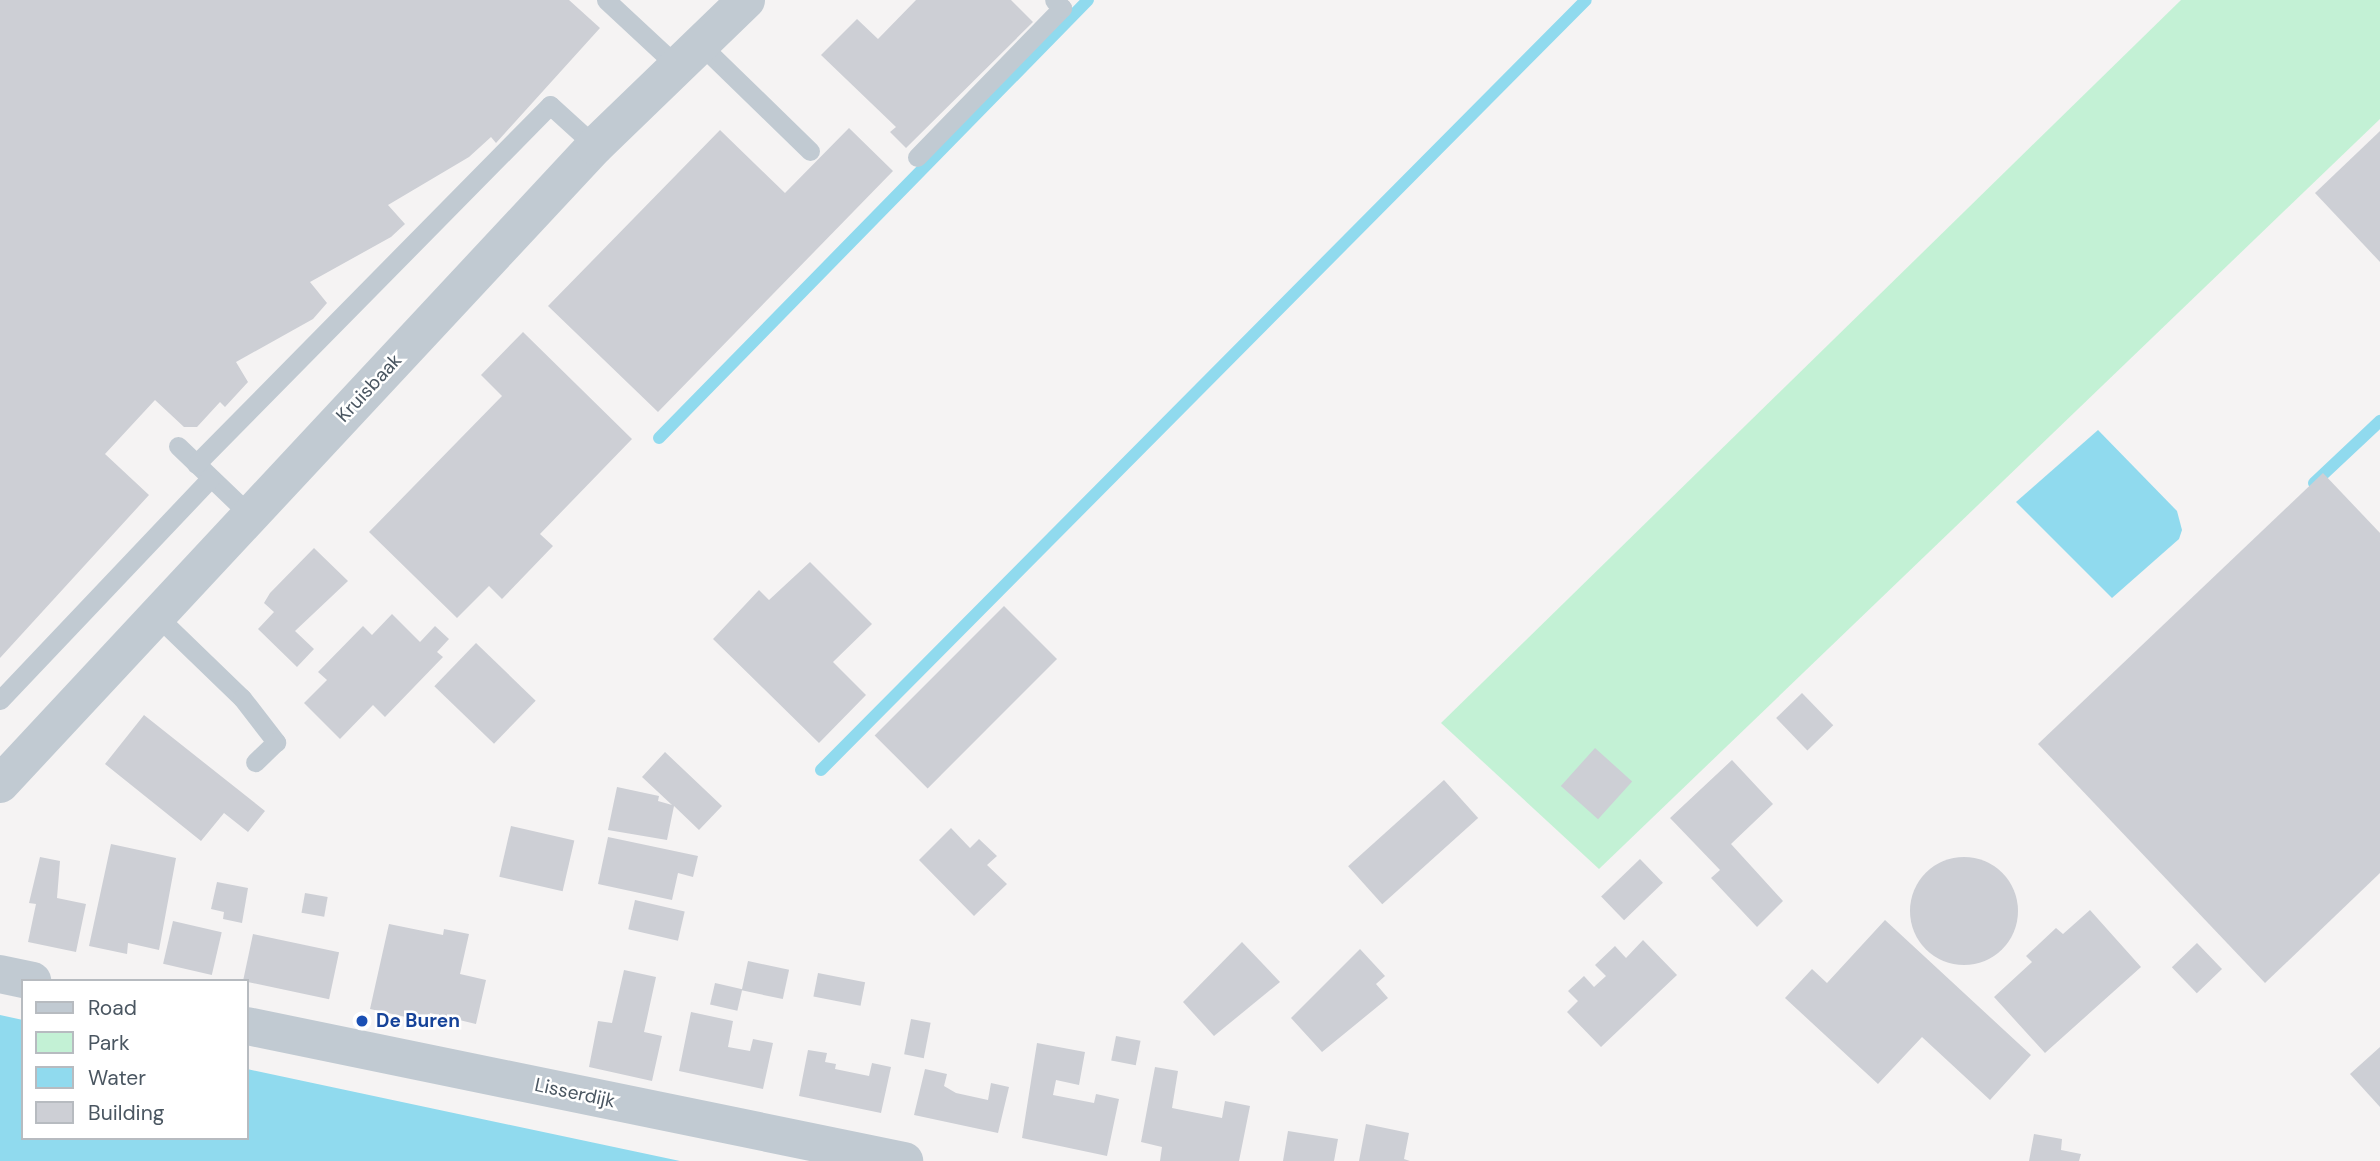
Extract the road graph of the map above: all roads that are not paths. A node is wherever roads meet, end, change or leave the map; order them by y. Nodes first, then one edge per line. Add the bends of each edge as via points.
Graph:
1 (607, 0) edge
2 (746, 0) edge
3 (1054, 0) edge
4 (689, 56) junction
5 (595, 146) junction
6 (810, 150) dead end
7 (917, 157) dead end
8 (178, 446) dead end
9 (196, 464) junction
10 (211, 478) junction
11 (250, 515) junction
12 (157, 616) junction
13 (0, 700) edge
14 (255, 762) dead end
15 (0, 784) edge
16 (0, 974) edge
17 (23, 979) edge
18 (248, 1026) edge
19 (904, 1161) edge

1 - 4 lane
2 - 4 street, Kruisbaak
3 - 7 lane via 1062,8
4 - 5 street, Kruisbaak
4 - 6 lane
5 - 9 lane via 550,105
5 - 11 street, Kruisbaak
8 - 9 lane
9 - 10 lane
10 - 11 lane
10 - 13 lane
11 - 12 street, Kruisbaak
12 - 14 lane via 242,698 275,742
12 - 15 street, Kruisbaak
16 - 17 street
18 - 19 street, Lisserdijk

